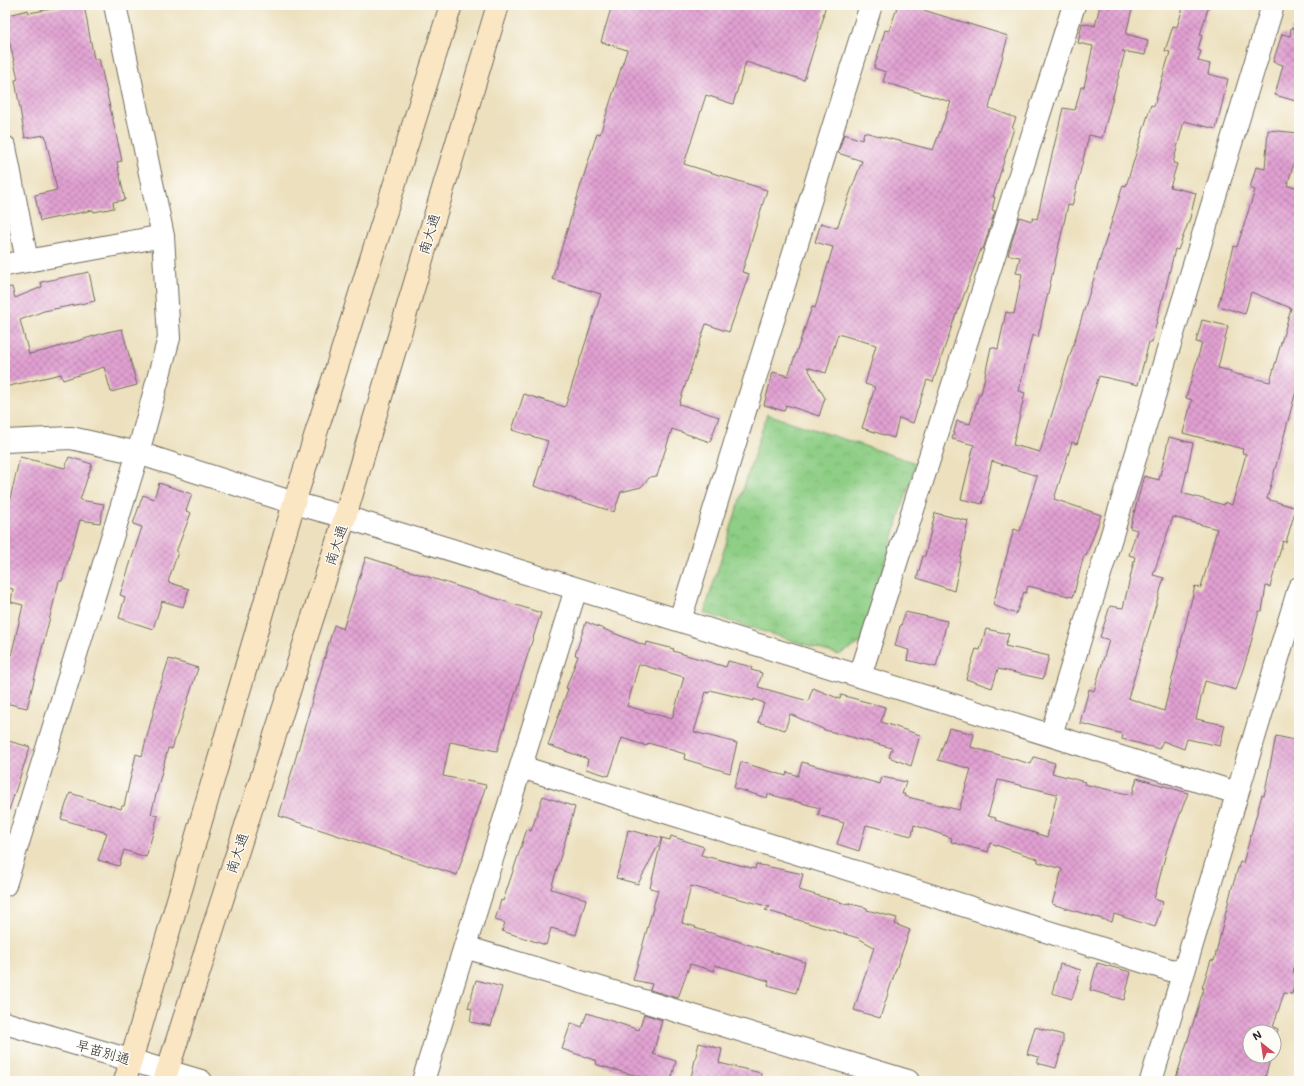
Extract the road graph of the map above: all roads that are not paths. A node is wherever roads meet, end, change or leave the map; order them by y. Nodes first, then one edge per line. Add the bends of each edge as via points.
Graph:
1 (115, 5) edge
2 (451, 5) edge
3 (498, 5) edge
4 (871, 5) edge
5 (1074, 5) edge
6 (1273, 5) edge
7 (5, 147) edge
8 (163, 236) junction
9 (27, 261) junction
10 (5, 265) edge
11 (5, 441) edge
12 (138, 453) junction
13 (294, 503) junction
14 (345, 517) junction
15 (576, 588) junction
16 (1299, 588) edge
17 (680, 620) junction
18 (860, 676) junction
19 (1051, 735) junction
20 (520, 767) junction
21 (1237, 793) junction
22 (13, 828) edge
23 (5, 885) edge
24 (465, 947) junction
25 (1183, 974) junction
26 (5, 1023) edge
27 (132, 1060) junction
28 (166, 1076) edge
29 (125, 1081) edge
30 (201, 1081) edge
31 (423, 1081) edge
32 (908, 1081) edge
33 (1151, 1081) edge

1 - 8 street
2 - 13 main road
3 - 14 main road, 南大通
4 - 17 street
5 - 18 street
6 - 19 street
7 - 9 street
8 - 9 street
8 - 12 street via 169,338
9 - 10 street
11 - 12 street via 71,438
12 - 13 street
12 - 22 street
13 - 14 street
13 - 27 main road
14 - 15 street
14 - 28 main road, 南大通
15 - 17 street
15 - 20 street
16 - 21 street
17 - 18 street
18 - 19 street
19 - 21 street
20 - 24 street
20 - 25 street
21 - 25 street
22 - 23 street
24 - 31 street
24 - 32 street
25 - 33 street
26 - 27 street, 早苗別通
27 - 28 street, 早苗別通
27 - 29 main road
28 - 30 street, 早苗別通

